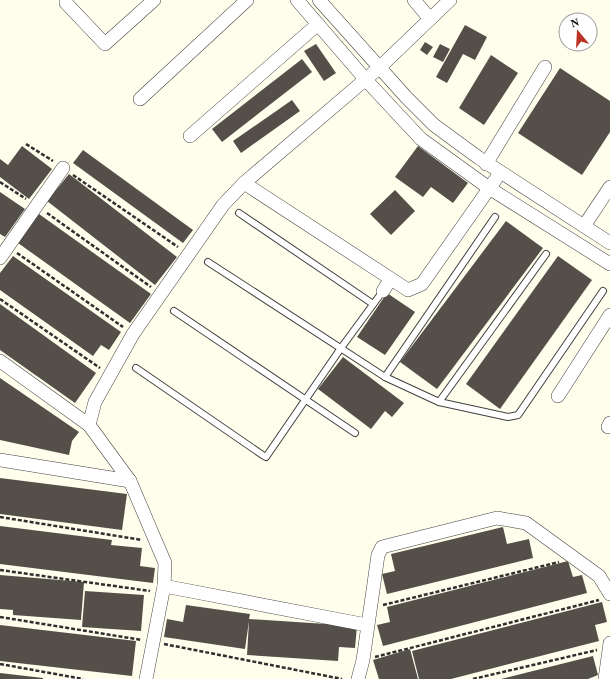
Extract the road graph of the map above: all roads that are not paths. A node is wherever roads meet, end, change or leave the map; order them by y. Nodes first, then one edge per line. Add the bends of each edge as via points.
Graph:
1 (66, 0) edge
2 (154, 0) edge
3 (247, 0) edge
4 (297, 0) edge
5 (319, 0) edge
6 (414, 0) edge
7 (450, 0) edge
8 (430, 18) junction
9 (318, 24) junction
10 (380, 67) junction
11 (545, 67) dead end
12 (366, 80) junction
13 (140, 98) dead end
14 (190, 136) dead end
15 (486, 164) junction
16 (63, 168) road end
17 (500, 172) junction
18 (244, 183) junction
19 (610, 187) edge
20 (489, 188) junction
21 (240, 213) dead end
22 (495, 217) dead end
23 (584, 226) junction
24 (610, 243) edge
25 (546, 254) dead end
26 (0, 258) edge
27 (208, 262) dead end
28 (610, 264) edge
29 (390, 280) junction
30 (383, 290) joint
31 (604, 291) dead end
32 (373, 304) junction
33 (174, 311) dead end
34 (610, 315) edge
35 (341, 348) junction
36 (0, 361) edge
37 (136, 368) dead end
38 (385, 378) junction
39 (558, 396) dead end
40 (306, 400) junction
41 (439, 402) junction
42 (89, 425) junction
43 (354, 432) dead end
44 (0, 460) edge
45 (130, 481) junction
46 (163, 590) junction
47 (606, 597) edge
48 (367, 625) junction
49 (610, 643) edge
50 (610, 647) edge
51 (146, 679) edge
52 (358, 679) edge
53 (605, 679) edge

1 - 2 street via 105,44
3 - 13 street
4 - 9 street
5 - 10 street
6 - 8 street
7 - 8 street
8 - 10 street
9 - 12 street
9 - 14 street
10 - 12 street
10 - 15 street via 434,126
11 - 15 street
12 - 18 street
12 - 20 street via 421,140
15 - 17 street
16 - 26 street
17 - 20 street
17 - 23 street
18 - 29 street
18 - 42 street via 223,205 133,334 95,402
19 - 23 street
20 - 28 street
20 - 29 street via 422,284 408,290
21 - 32 lane
22 - 38 lane
23 - 24 street
25 - 41 lane
27 - 35 lane
29 - 30 street
30 - 32 lane
31 - 41 lane via 518,415 508,417
32 - 35 lane
33 - 40 lane
34 - 39 street
35 - 38 lane
35 - 40 lane
36 - 42 street
37 - 40 lane via 264,456 269,454
38 - 41 lane
40 - 43 lane
42 - 45 street
44 - 45 street
45 - 46 street via 165,563
46 - 48 street
46 - 51 street
47 - 48 street via 599,576 526,523 497,518 382,547 378,555
48 - 52 street
49 - 50 street
50 - 53 street

